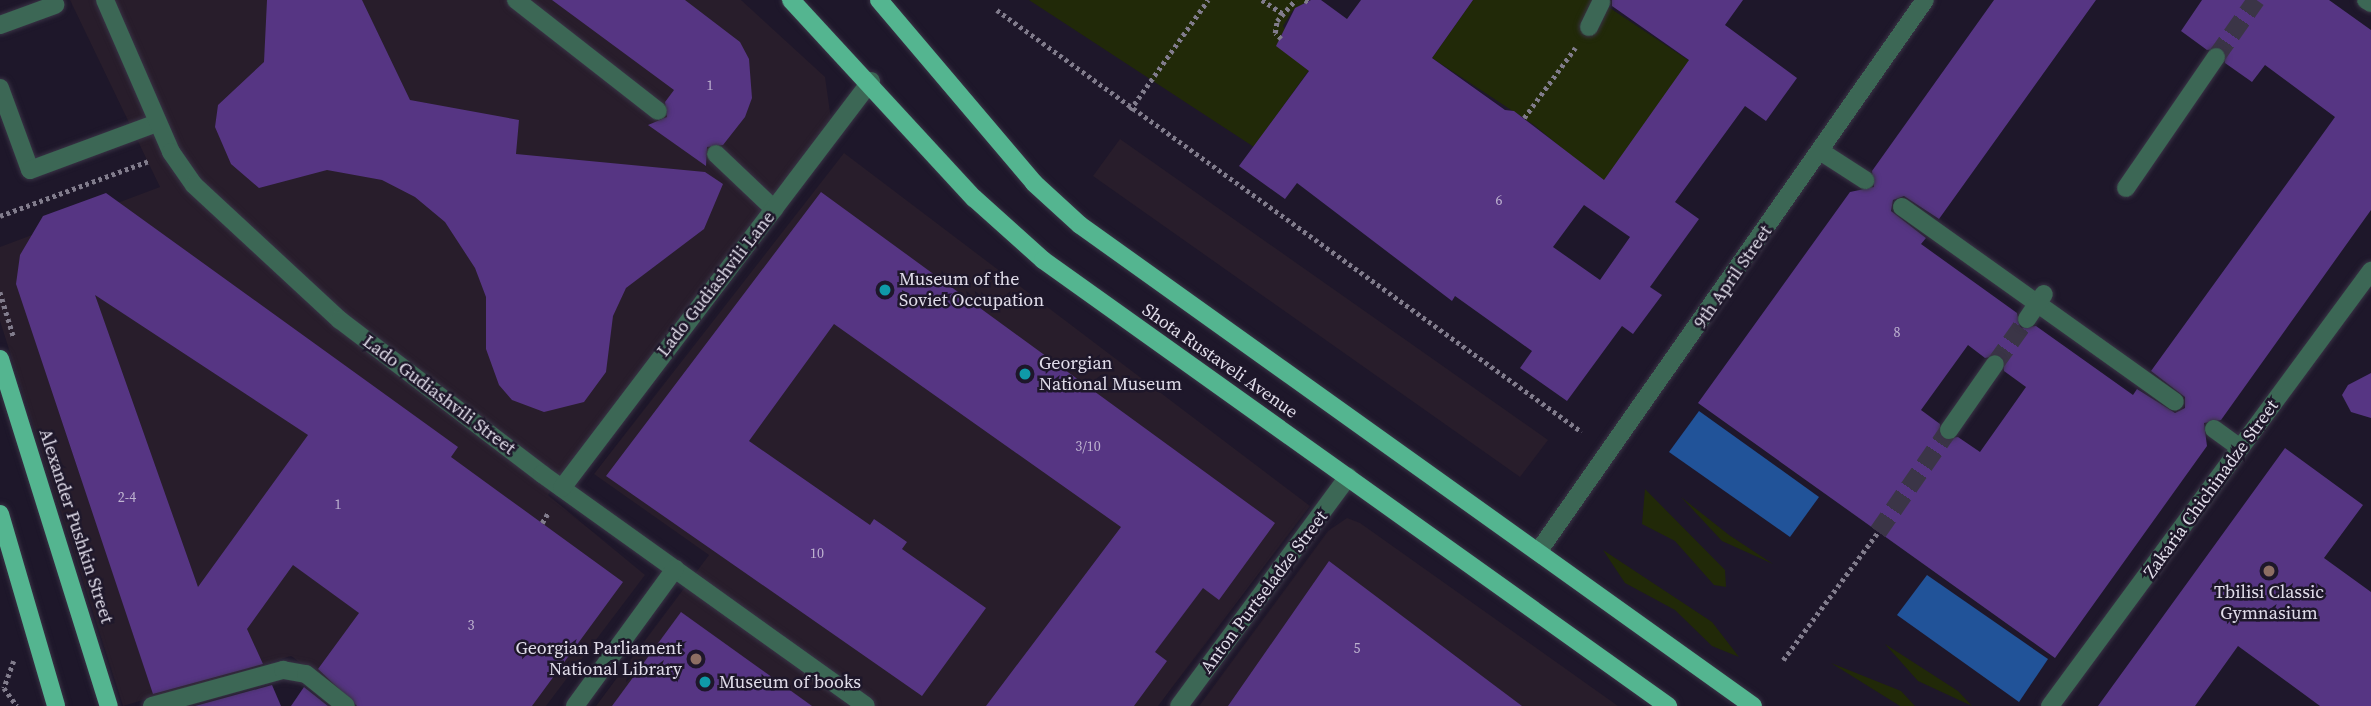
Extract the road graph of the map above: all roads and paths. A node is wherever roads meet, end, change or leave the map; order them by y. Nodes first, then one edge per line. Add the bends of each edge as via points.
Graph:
1 (105, 0) edge
2 (516, 0) edge
3 (791, 0) edge
4 (879, 0) edge
5 (1208, 0) edge
6 (1262, 0) edge
7 (1295, 0) edge
8 (1925, 0) edge
9 (2366, 0) edge
10 (1601, 2) dead end
11 (2371, 3) edge
12 (55, 5) dead end
13 (998, 10) dead end
14 (1282, 13) junction
15 (0, 25) edge
16 (1590, 27) joint
17 (1281, 39) dead end
18 (2216, 57) tunnel mouth
19 (871, 81) junction
20 (0, 88) edge
21 (1130, 110) junction
22 (659, 111) dead end
23 (1524, 118) dead end
24 (157, 123) junction
25 (1820, 151) junction
26 (171, 152) junction
27 (716, 154) dead end
28 (1865, 180) dead end
29 (2126, 188) dead end
30 (1902, 207) dead end
31 (774, 209) junction
32 (0, 217) edge
33 (2371, 271) edge
34 (2041, 299) junction
35 (2027, 320) tunnel mouth
36 (0, 359) edge
37 (1995, 365) tunnel mouth
38 (2175, 402) dead end
39 (2214, 429) dead end
40 (1949, 430) tunnel mouth
41 (1582, 432) dead end
42 (2240, 449) junction
43 (1348, 477) junction
44 (562, 488) junction
45 (548, 513) dead end
46 (0, 514) edge
47 (542, 523) dead end
48 (1878, 532) tunnel mouth
49 (1538, 552) junction
50 (675, 569) junction
51 (1783, 660) dead end
52 (56, 706) edge
53 (109, 706) edge
54 (152, 706) edge
55 (346, 706) edge
56 (575, 706) edge
57 (866, 706) edge
58 (1179, 706) edge
59 (1668, 706) edge
60 (1753, 706) edge
61 (2050, 706) edge

1 - 24 street, Lado Gudiashvili Street
2 - 22 street
3 - 19 main road, Shota Rustaveli Avenue
4 - 49 main road, Shota Rustaveli Avenue via 1026,175 1080,225
5 - 21 path
6 - 14 path
7 - 14 path
8 - 25 street, 9th April Street
9 - 11 street
10 - 16 street
12 - 15 street
13 - 21 path
14 - 17 path via 1275,27
16 - 23 path
18 - 29 street
19 - 31 street, Lado Gudiashvili Lane
19 - 43 main road, Shota Rustaveli Avenue via 974,198 1043,260
20 - 24 street via 30,170
21 - 41 path
24 - 26 street, Lado Gudiashvili Street
25 - 28 street
25 - 49 street, 9th April Street
26 - 32 path
26 - 44 street, Lado Gudiashvili Street via 194,185 340,320
27 - 31 street
30 - 34 street
31 - 44 street, Lado Gudiashvili Lane
33 - 42 street, Zakaria Chichinadze Street
34 - 35 street
34 - 38 street
36 - 53 main road, Alexander Pushkin Street
37 - 40 street
39 - 42 street
42 - 61 street, Zakaria Chichinadze Street
43 - 58 street, Anton Purtseladze Street
43 - 59 main road, Shota Rustaveli Avenue
44 - 50 street, Lado Gudiashvili Street
45 - 47 path
46 - 52 main road
48 - 51 path
49 - 60 main road, Shota Rustaveli Avenue
50 - 56 street
50 - 57 street, Lado Gudiashvili Street
54 - 55 street via 283,670 306,674

